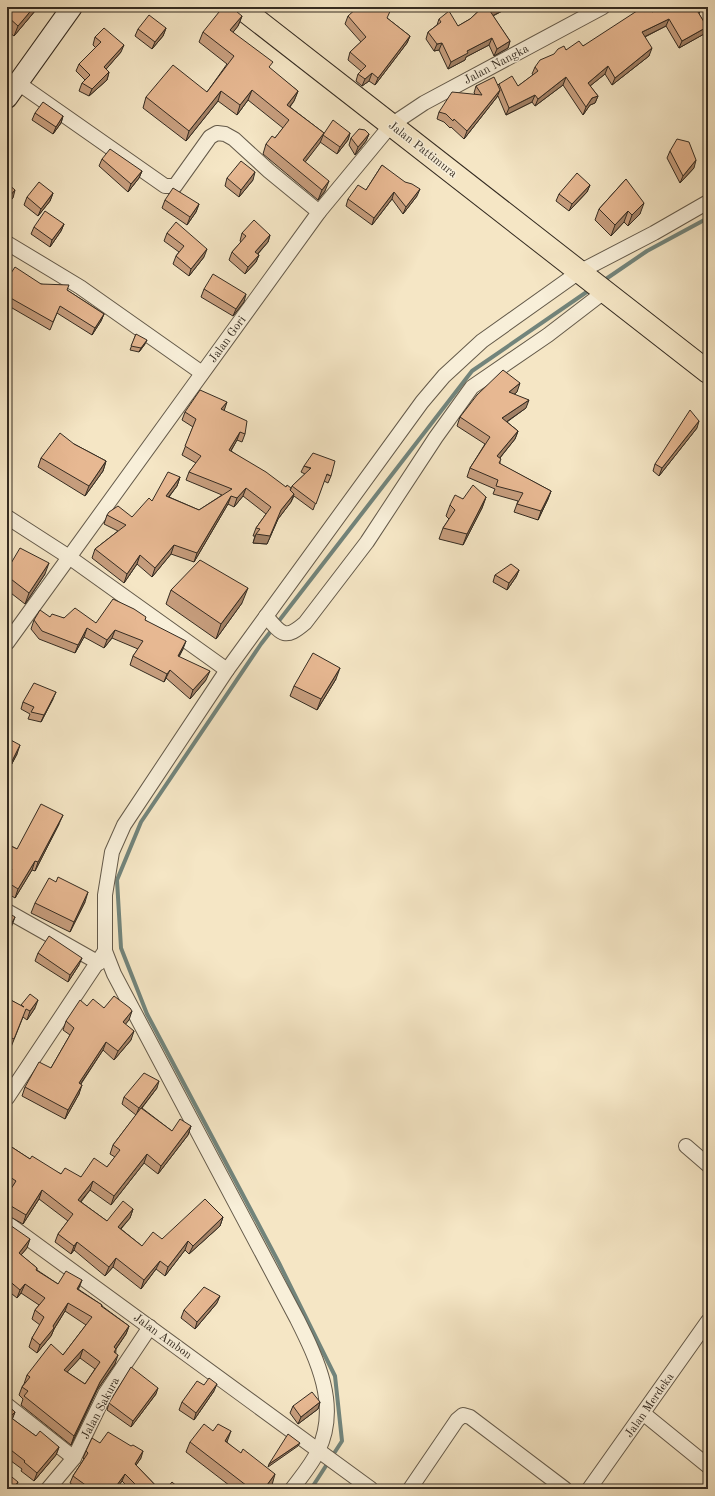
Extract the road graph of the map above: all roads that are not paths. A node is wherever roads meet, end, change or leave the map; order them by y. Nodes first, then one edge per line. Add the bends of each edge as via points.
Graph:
1 (72, 7) edge
2 (240, 7) edge
3 (603, 7) edge
4 (13, 90) edge
5 (391, 125) junction
6 (708, 202) edge
7 (319, 212) junction
8 (7, 244) edge
9 (580, 272) junction
10 (604, 292) junction
11 (202, 372) junction
12 (708, 372) edge
13 (7, 517) edge
14 (69, 557) junction
15 (268, 618) junction
16 (7, 642) edge
17 (227, 670) junction
18 (7, 911) edge
19 (102, 957) junction
20 (7, 1098) edge
21 (686, 1146) dead end
22 (708, 1165) edge
23 (7, 1223) edge
24 (708, 1321) edge
25 (150, 1327) junction
26 (7, 1404) edge
27 (644, 1414) junction
28 (319, 1451) junction
29 (74, 1458) junction
30 (708, 1465) edge
31 (48, 1489) edge
32 (292, 1489) edge
33 (371, 1489) edge
34 (410, 1489) edge
35 (565, 1489) edge
36 (589, 1489) edge

1 - 4 main road
2 - 5 main road, Jalan Pattimura
3 - 5 street, Jalan Nangka via 424,103
4 - 7 street via 165,186 175,186 210,137 217,133 226,134
5 - 7 street, Jalan Gori
5 - 9 main road, Jalan Pattimura
6 - 9 street
7 - 11 street, Jalan Gori
8 - 11 street via 80,287
9 - 10 main road, Jalan Pattimura
9 - 15 street via 482,341 444,376 388,446
10 - 12 main road, Jalan Pattimura
10 - 15 street via 548,335 472,387 367,542 305,623 291,634 281,632
11 - 14 street, Jalan Gori
13 - 14 street
14 - 16 street, Jalan Gori
14 - 17 street
15 - 17 street
17 - 19 street via 140,801 112,852 105,895
18 - 19 street
19 - 20 street
19 - 28 street via 114,974 318,1360 327,1397 326,1428
21 - 22 street
23 - 25 street, Jalan Ambon
24 - 27 street, Jalan Merdeka
25 - 28 street, Jalan Ambon
25 - 29 street, Jalan Sakura via 105,1394
26 - 29 street
27 - 30 street
27 - 36 street, Jalan Merdeka
28 - 32 street
28 - 33 street, Jalan Ambon
29 - 31 street, Jalan Sakura
34 - 35 street via 457,1420 463,1416 470,1417

